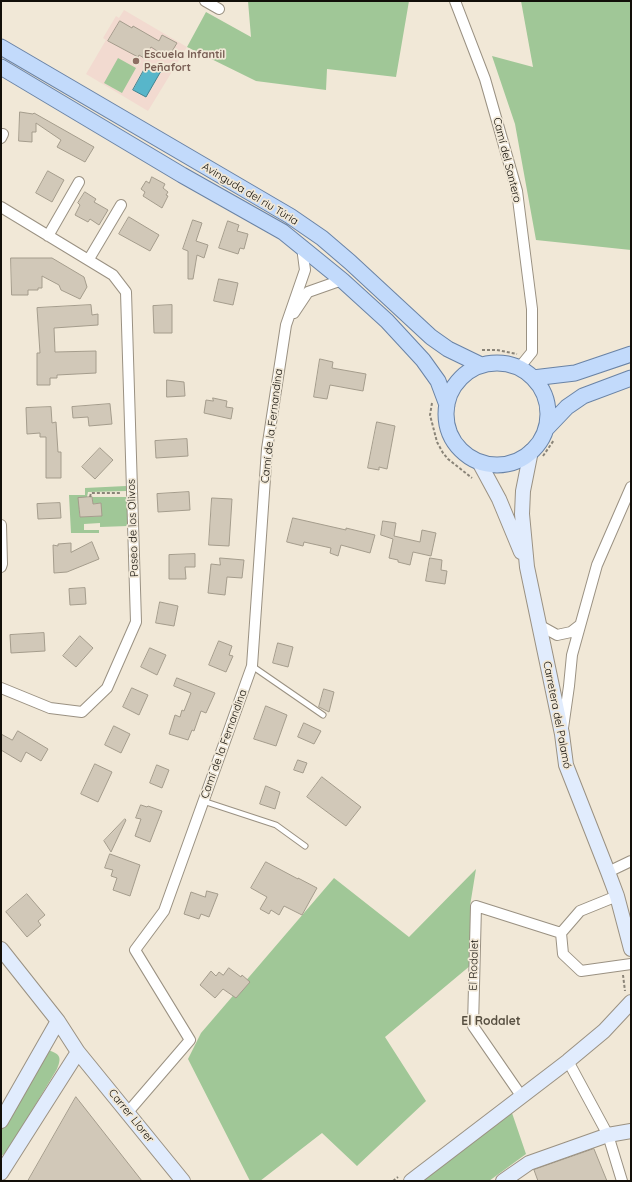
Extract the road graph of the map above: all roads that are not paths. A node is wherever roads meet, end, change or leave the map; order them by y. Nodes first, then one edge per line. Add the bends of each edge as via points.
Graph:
1 (205, 1) edge
2 (455, 1) edge
3 (219, 9) dead end
4 (1, 47) edge
5 (1, 67) edge
6 (79, 182) dead end
7 (121, 205) dead end
8 (1, 208) edge
9 (48, 236) junction
10 (302, 247) junction
11 (89, 260) junction
12 (342, 280) junction
13 (286, 324) junction
14 (631, 354) edge
15 (481, 365) junction
16 (519, 368) junction
17 (533, 378) junction
18 (631, 378) edge
19 (447, 405) junction
20 (547, 428) junction
21 (532, 451) junction
22 (479, 462) junction
23 (631, 487) edge
24 (1, 525) edge
25 (1, 567) edge
26 (527, 567) junction
27 (539, 625) junction
28 (580, 625) junction
29 (252, 666) junction
30 (1, 688) edge
31 (323, 715) dead end
32 (562, 734) junction
33 (203, 801) junction
34 (305, 846) dead end
35 (631, 861) edge
36 (608, 872) junction
37 (617, 896) junction
38 (627, 919) edge
39 (561, 932) junction
40 (1, 949) edge
41 (631, 949) edge
42 (626, 965) edge
43 (628, 999) edge
44 (58, 1021) junction
45 (78, 1052) junction
46 (568, 1061) junction
47 (522, 1097) junction
48 (128, 1112) junction
49 (1, 1121) edge
50 (631, 1131) edge
51 (608, 1135) junction
52 (1, 1173) edge
53 (407, 1177) edge
54 (184, 1181) edge
55 (503, 1181) edge
56 (622, 1181) edge

1 - 3 street
2 - 16 street, Camí del Santero via 485,79 517,191 532,309 532,352
4 - 15 main road, Avinguda del riu Túria via 290,216 322,238 350,262 431,337 448,349
5 - 10 main road, Avinguda del riu Túria via 283,232
6 - 9 street
7 - 11 street
8 - 9 street, Paseo de los Olivos
9 - 11 street, Paseo de los Olivos
10 - 12 main road, Avinguda del riu Túria
10 - 13 street, Camí de la Fernandina via 305,270
11 - 30 street, Paseo de los Olivos via 113,275 126,292 136,622 107,688 82,712 50,708
12 - 13 street via 308,292
12 - 19 main road, Avinguda del riu Túria via 387,321 423,360 438,381
13 - 29 street, Camí de la Fernandina via 267,449
14 - 17 main road via 574,373
15 - 16 main road via 499,362
15 - 19 main road via 460,381
16 - 17 main road
17 - 20 main road via 546,401
18 - 20 main road via 583,396
19 - 22 main road via 447,428 464,454
20 - 21 main road via 539,444
21 - 22 main road via 516,462 505,465
21 - 26 street, Carretera del Palamó via 523,491 522,514
22 - 26 street, Carretera del Palamó via 499,499
23 - 28 street via 598,565
24 - 25 street
26 - 27 street, Carretera del Palamó
27 - 28 street via 557,636 571,632
27 - 32 street, Carretera del Palamó
28 - 32 street via 572,655
29 - 31 lane
29 - 33 street, Camí de la Fernandina
32 - 36 street, Carretera del Palamó via 566,766
33 - 34 lane via 276,825
33 - 48 street, Camí de la Fernandina via 164,911 134,950 190,1040
35 - 36 street
36 - 37 street, Carretera del Palamó
37 - 38 street, Carretera del Palamó
37 - 39 street via 580,911
38 - 41 street, Carretera del Palamó
39 - 42 street via 563,954 581,971
39 - 47 street, El Rodalet via 476,906 472,1026
40 - 44 street, Carrer Llorer
43 - 46 street via 604,1031
44 - 45 street, Carrer Llorer
44 - 49 street
45 - 48 street, Carrer Llorer
45 - 52 street
46 - 47 street
46 - 51 street
47 - 53 street
48 - 54 street, Carrer Llorer
50 - 51 street
51 - 55 street via 529,1163
51 - 56 street

